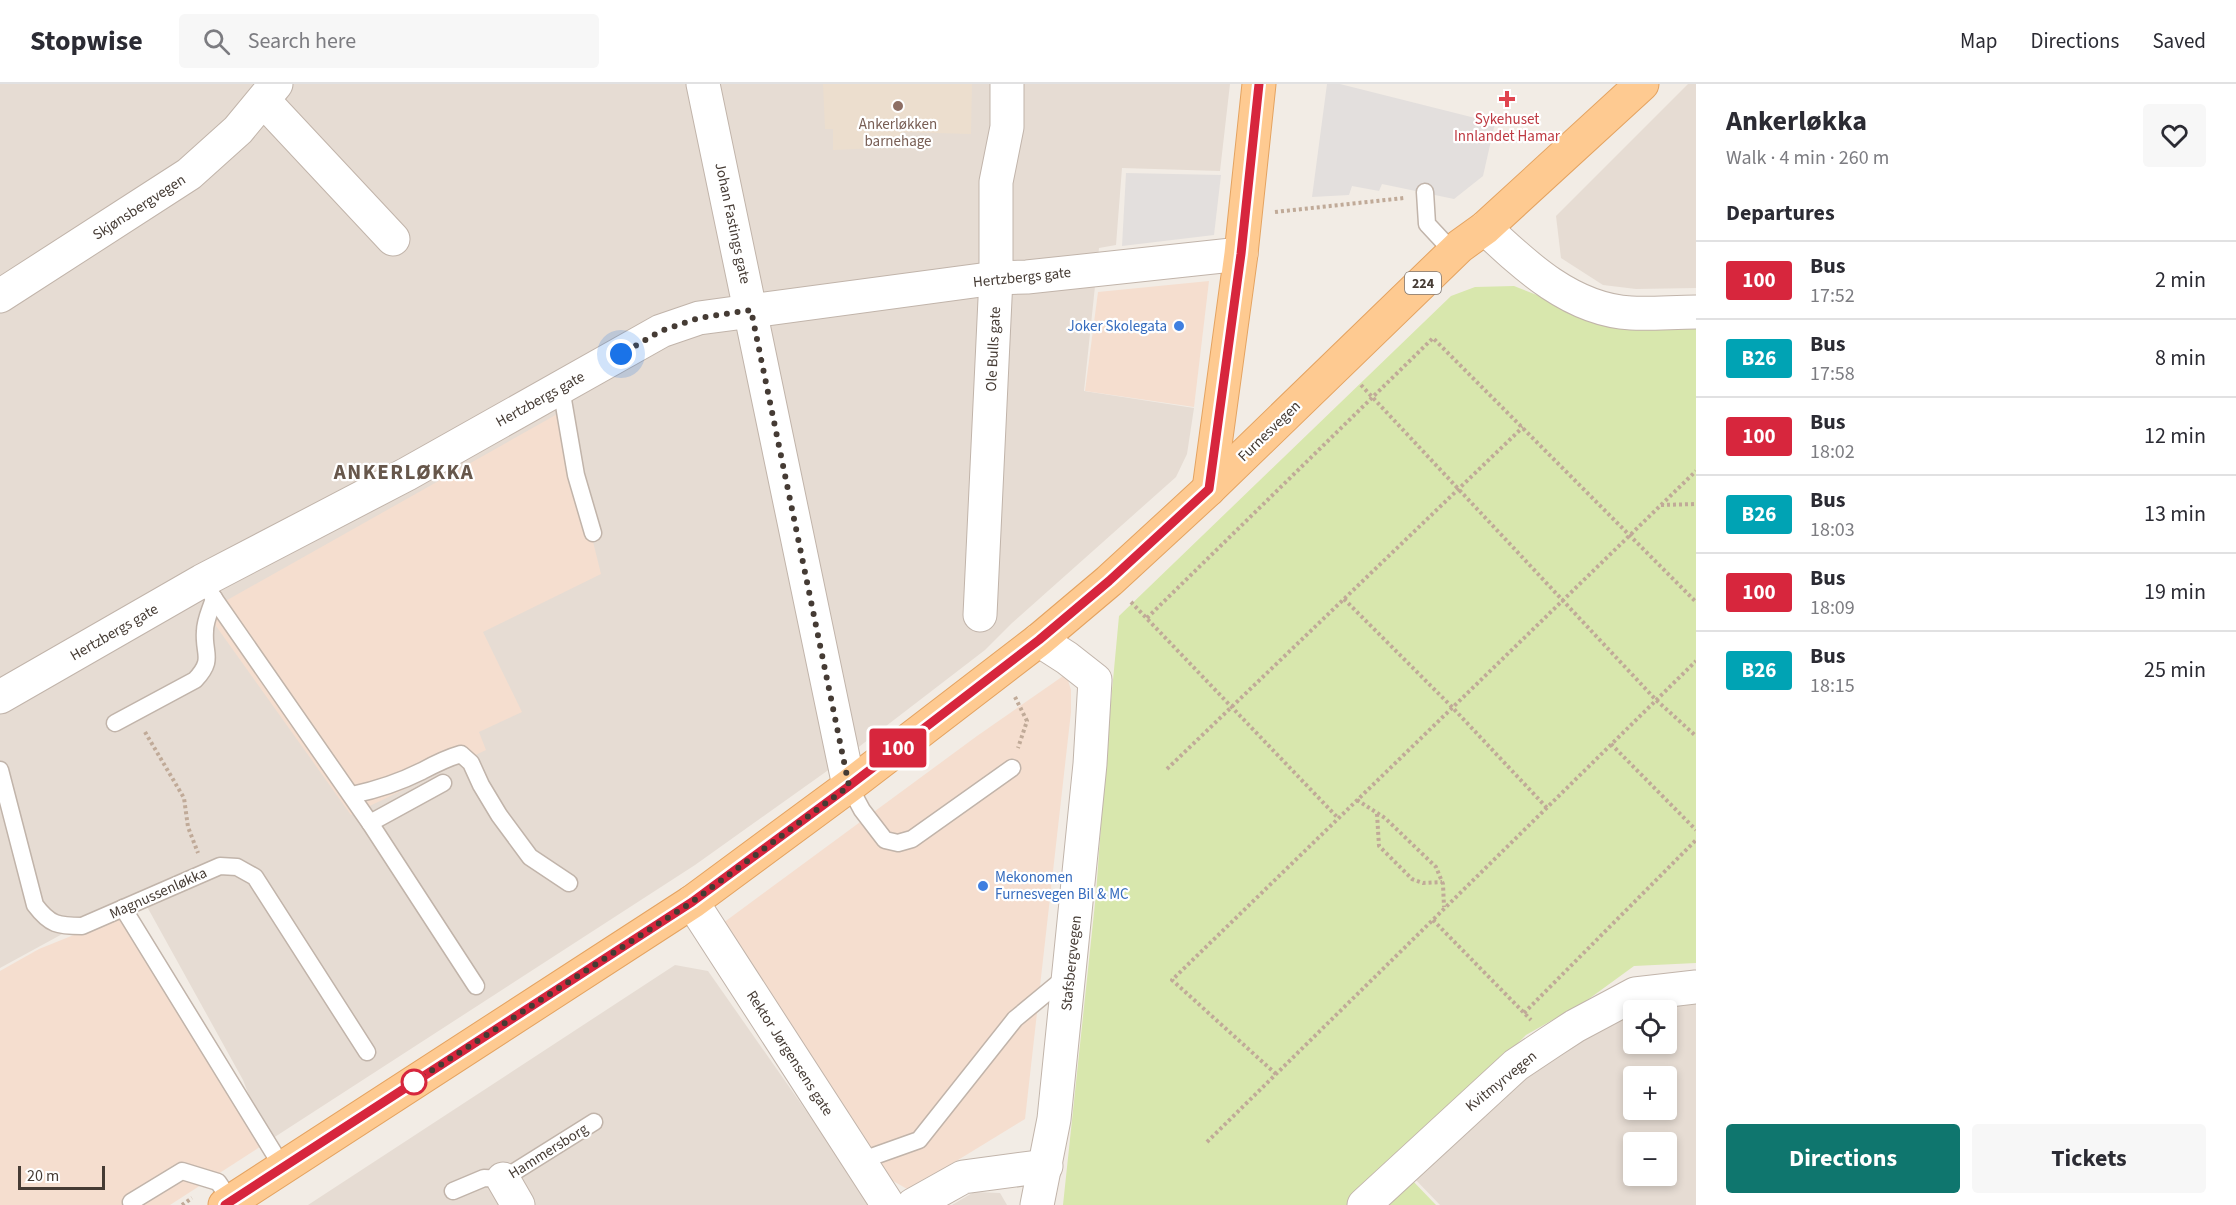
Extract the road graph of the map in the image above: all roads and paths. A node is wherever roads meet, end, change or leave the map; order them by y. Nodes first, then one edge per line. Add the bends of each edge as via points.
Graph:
1 (703, 84) edge
2 (1007, 84) edge
3 (1259, 84) edge
4 (1642, 84) edge
5 (270, 92) edge
6 (1425, 194) joint
7 (1272, 212) dead end
8 (1485, 228) junction
9 (393, 238) dead end
10 (1454, 253) junction
11 (1241, 254) junction
12 (996, 278) junction
13 (0, 296) edge
14 (751, 310) junction
15 (1696, 312) edge
16 (1360, 384) dead end
17 (561, 387) junction
18 (1373, 397) junction
19 (1523, 428) junction
20 (1696, 471) edge
21 (1209, 489) junction
22 (1459, 489) junction
23 (1696, 504) edge
24 (1661, 505) junction
25 (594, 533) dead end
26 (1630, 534) junction
27 (1109, 581) junction
28 (208, 590) junction
29 (1344, 599) junction
30 (1564, 599) junction
31 (1696, 602) edge
32 (980, 615) dead end
33 (1147, 618) junction
34 (1039, 640) junction
35 (1696, 661) edge
36 (1015, 696) dead end
37 (0, 697) edge
38 (1656, 700) junction
39 (1232, 707) junction
40 (1452, 707) junction
41 (134, 714) junction
42 (115, 723) dead end
43 (1696, 736) edge
44 (1611, 744) junction
45 (1012, 768) joint
46 (1167, 769) dead end
47 (0, 770) edge
48 (442, 783) dead end
49 (849, 786) junction
50 (351, 795) junction
51 (1357, 800) junction
52 (1547, 808) junction
53 (1377, 813) junction
54 (1338, 818) junction
55 (370, 823) junction
56 (1696, 830) edge
57 (1696, 840) edge
58 (206, 872) junction
59 (1442, 882) junction
60 (569, 883) dead end
61 (692, 902) junction
62 (123, 908) junction
63 (1444, 908) junction
64 (1433, 920) junction
65 (1070, 973) junction
66 (476, 986) dead end
67 (1696, 987) edge
68 (1524, 1013) junction
69 (1552, 1041) junction
70 (368, 1052) dead end
71 (1276, 1074) junction
72 (594, 1122) dead end
73 (1207, 1142) dead end
74 (860, 1161) junction
75 (1046, 1166) junction
76 (283, 1168) junction
77 (453, 1191) dead end
78 (510, 1192) edge
79 (131, 1202) dead end
80 (228, 1203) edge
81 (888, 1205) edge
82 (913, 1205) edge
83 (1037, 1205) edge
84 (1364, 1205) edge

1 - 14 street, Johan Fastings gate
2 - 12 street, Ole Bulls gate via 1007,127 996,182
3 - 11 main road
4 - 8 main road, Furnesvegen / 224
5 - 9 street, Skjønsbergvegen
5 - 13 street, Skjønsbergvegen via 238,130 189,174
6 - 7 path
6 - 10 lane via 1427,225
8 - 10 main road, Furnesvegen / 224
8 - 15 street via 1527,268 1597,306 1629,313
10 - 21 main road, Furnesvegen / 224
11 - 12 street, Hertzbergs gate via 1163,252 1027,277
11 - 21 main road
12 - 14 street, Hertzbergs gate
12 - 32 street, Ole Bulls gate
14 - 17 street, Hertzbergs gate via 699,318 661,331
14 - 49 street, Johan Fastings gate
16 - 18 path
17 - 25 lane via 576,475
17 - 28 street, Hertzbergs gate
18 - 19 path via 1434,338
18 - 22 path
18 - 33 path
19 - 22 path
19 - 26 path
20 - 24 path
21 - 27 main road, Furnesvegen / 224
22 - 29 path
22 - 30 path
23 - 24 path
24 - 26 path
26 - 30 path
26 - 31 path
27 - 33 path
27 - 34 main road, Furnesvegen / 224
28 - 37 street, Hertzbergs gate
28 - 41 lane via 205,670 195,680
28 - 50 lane
29 - 39 path
29 - 40 path
30 - 38 path
30 - 40 path
33 - 39 path
34 - 49 main road, Furnesvegen / 224
34 - 65 street, Stafsbergvegen via 1095,680
35 - 38 path
36 - 45 path via 1027,721
38 - 43 path
38 - 44 path
39 - 46 path
39 - 54 path
40 - 51 path
40 - 52 path
41 - 42 lane
41 - 58 path via 184,798 188,827
44 - 52 path
44 - 56 path
45 - 49 lane via 912,839 898,843 885,840
47 - 62 lane, Magnussenløkka via 35,906 47,920 62,926 82,926
48 - 55 lane
49 - 61 main road, Furnesvegen / 224
50 - 55 lane
50 - 60 lane via 373,791 461,754 471,763 499,815 530,856
51 - 53 path
51 - 54 path
52 - 63 path
53 - 59 path via 1436,867
53 - 59 path via 1379,846 1412,879
54 - 71 path via 1172,980
55 - 66 lane
57 - 68 path
58 - 62 lane, Magnussenløkka
58 - 70 lane, Magnussenløkka via 220,866 237,867 255,877
59 - 63 path
61 - 74 street, Rektor Jørgensens gate
61 - 76 main road, Furnesvegen / 224
62 - 76 lane
63 - 64 path
64 - 68 path
64 - 71 path
65 - 74 lane via 1015,1019 919,1140
65 - 75 street, Stafsbergvegen
67 - 69 street, Kvitmyrvegen via 1635,994
68 - 69 path
69 - 84 street, Kvitmyrvegen via 1507,1073
71 - 73 path
72 - 78 lane, Hammersborg
74 - 81 street, Rektor Jørgensens gate
75 - 82 street via 963,1177
75 - 83 street, Stafsbergvegen
76 - 80 main road, Furnesvegen / 224
77 - 78 lane, Hammersborg via 484,1178
79 - 80 lane via 182,1171 218,1182

